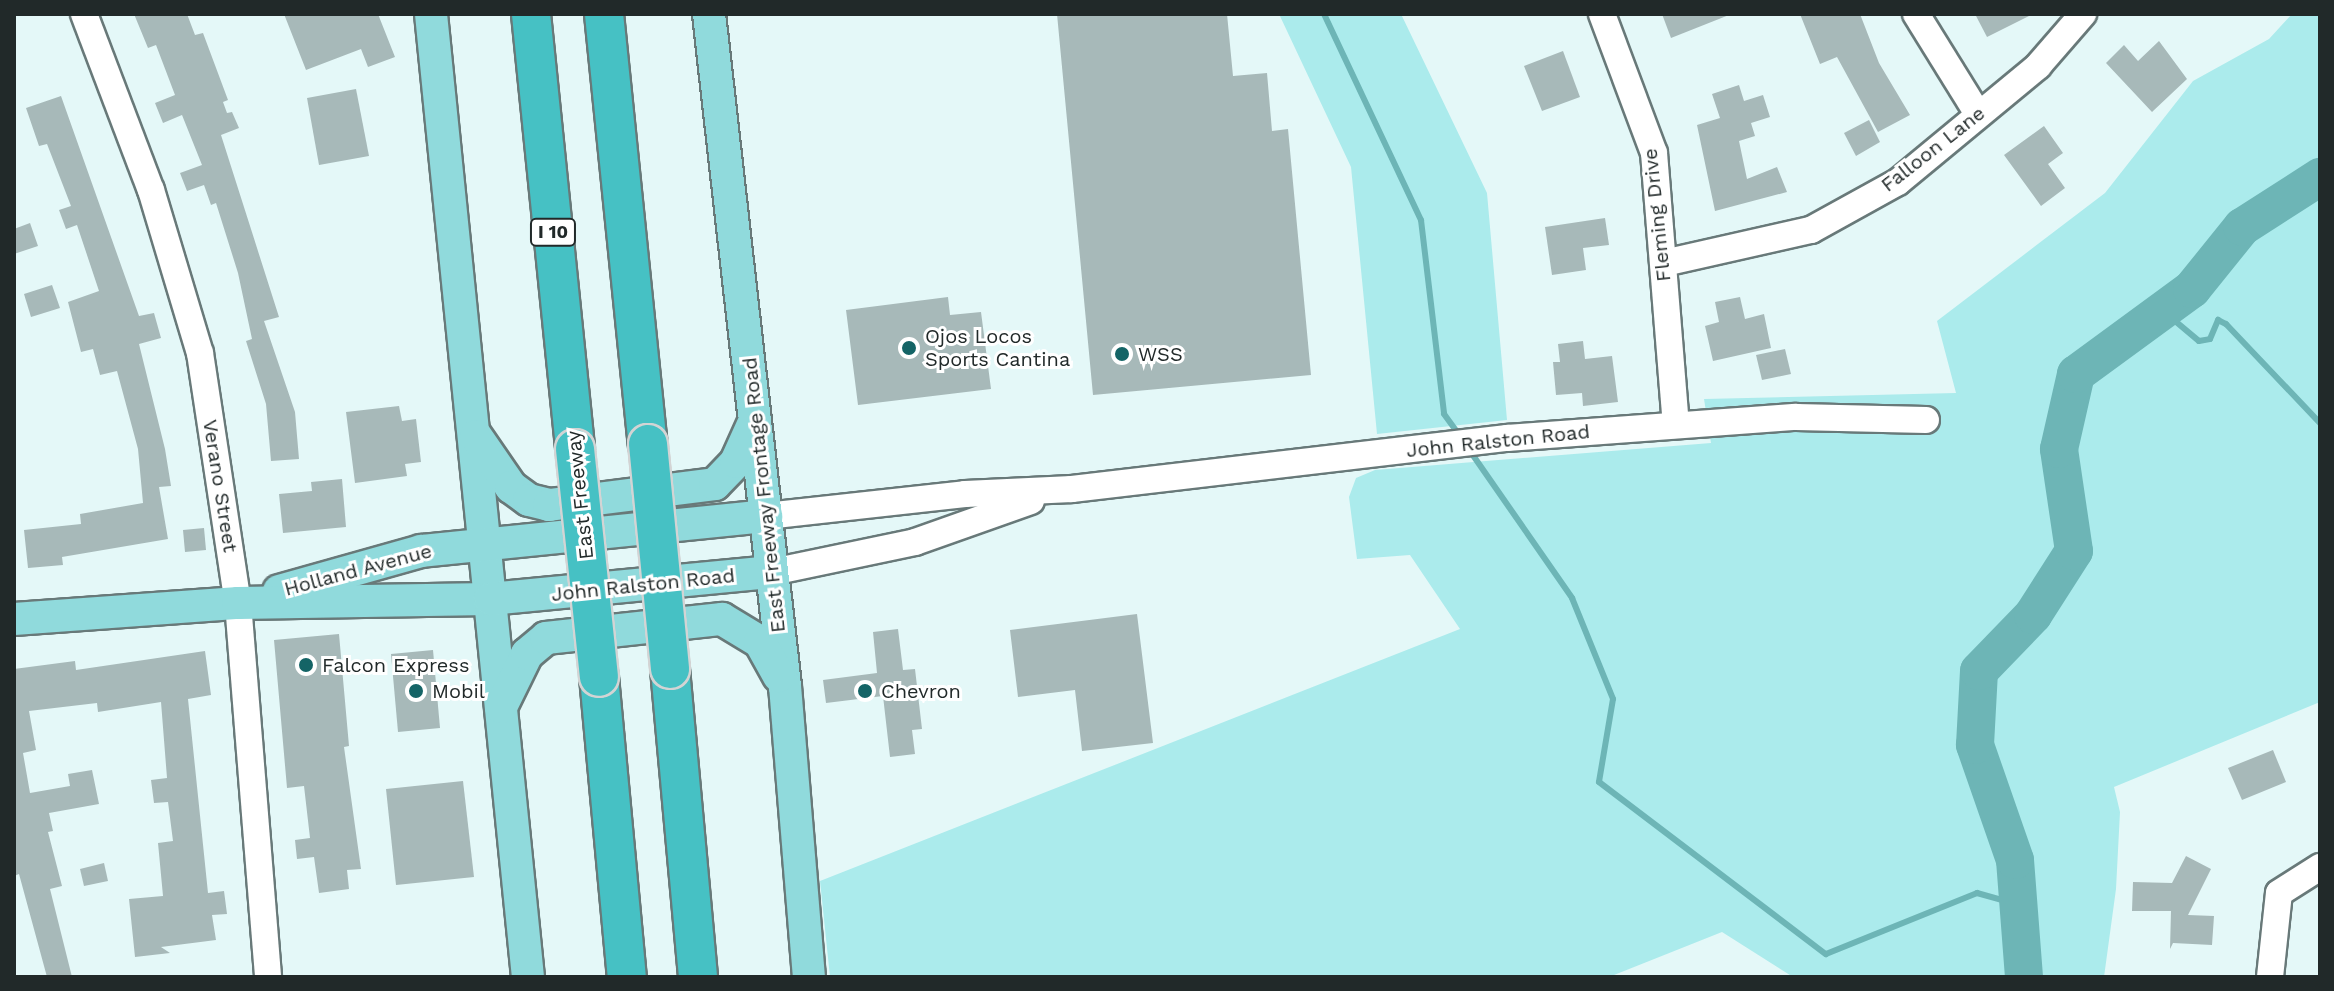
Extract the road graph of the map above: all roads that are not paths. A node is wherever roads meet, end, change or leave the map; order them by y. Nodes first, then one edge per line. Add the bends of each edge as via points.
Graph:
1 (84, 14) edge
2 (431, 14) edge
3 (531, 14) edge
4 (604, 14) edge
5 (709, 14) edge
6 (1602, 14) edge
7 (1916, 14) edge
8 (2083, 14) edge
9 (1978, 114) junction
10 (1664, 263) junction
11 (756, 417) junction
12 (1926, 420) dead end
13 (1676, 425) junction
14 (474, 433) junction
15 (1072, 489) junction
16 (766, 516) junction
17 (485, 543) junction
18 (772, 572) junction
19 (490, 599) junction
20 (238, 603) junction
21 (14, 619) edge
22 (785, 686) junction
23 (501, 707) junction
24 (2320, 867) edge
25 (268, 977) edge
26 (528, 977) edge
27 (627, 977) edge
28 (698, 977) edge
29 (809, 977) edge
30 (2270, 977) edge

1 - 20 street, Verano Street via 151,190 200,353
2 - 14 main road
3 - 27 highway, East Freeway / I 10, bridge
4 - 28 highway, bridge
5 - 11 main road, East Freeway Frontage Road
6 - 10 street, Fleming Drive via 1654,153
7 - 9 street
8 - 9 street, Falloon Lane via 2038,66
9 - 10 street, Falloon Lane via 1898,182 1811,230
10 - 13 street, Fleming Drive
11 - 14 main road via 736,462 715,484 549,505 529,500 511,487
11 - 16 main road, East Freeway Frontage Road
12 - 13 street, John Ralston Road via 1796,417
13 - 15 street, John Ralston Road via 1507,438
14 - 17 main road
15 - 16 street, John Ralston Road via 965,494
15 - 18 street, John Ralston Road via 969,519 915,542
16 - 17 main road, Holland Avenue
16 - 18 main road, East Freeway Frontage Road
17 - 19 main road
17 - 20 main road, Holland Avenue via 421,551
18 - 19 main road, John Ralston Road
18 - 22 main road, East Freeway Frontage Road
19 - 20 main road, Holland Avenue
19 - 23 main road
20 - 21 main road, Holland Avenue
20 - 25 street, Verano Street
22 - 23 main road via 760,642 722,619 546,638 527,654
22 - 29 main road, East Freeway Frontage Road
23 - 26 main road
24 - 30 street via 2279,893

